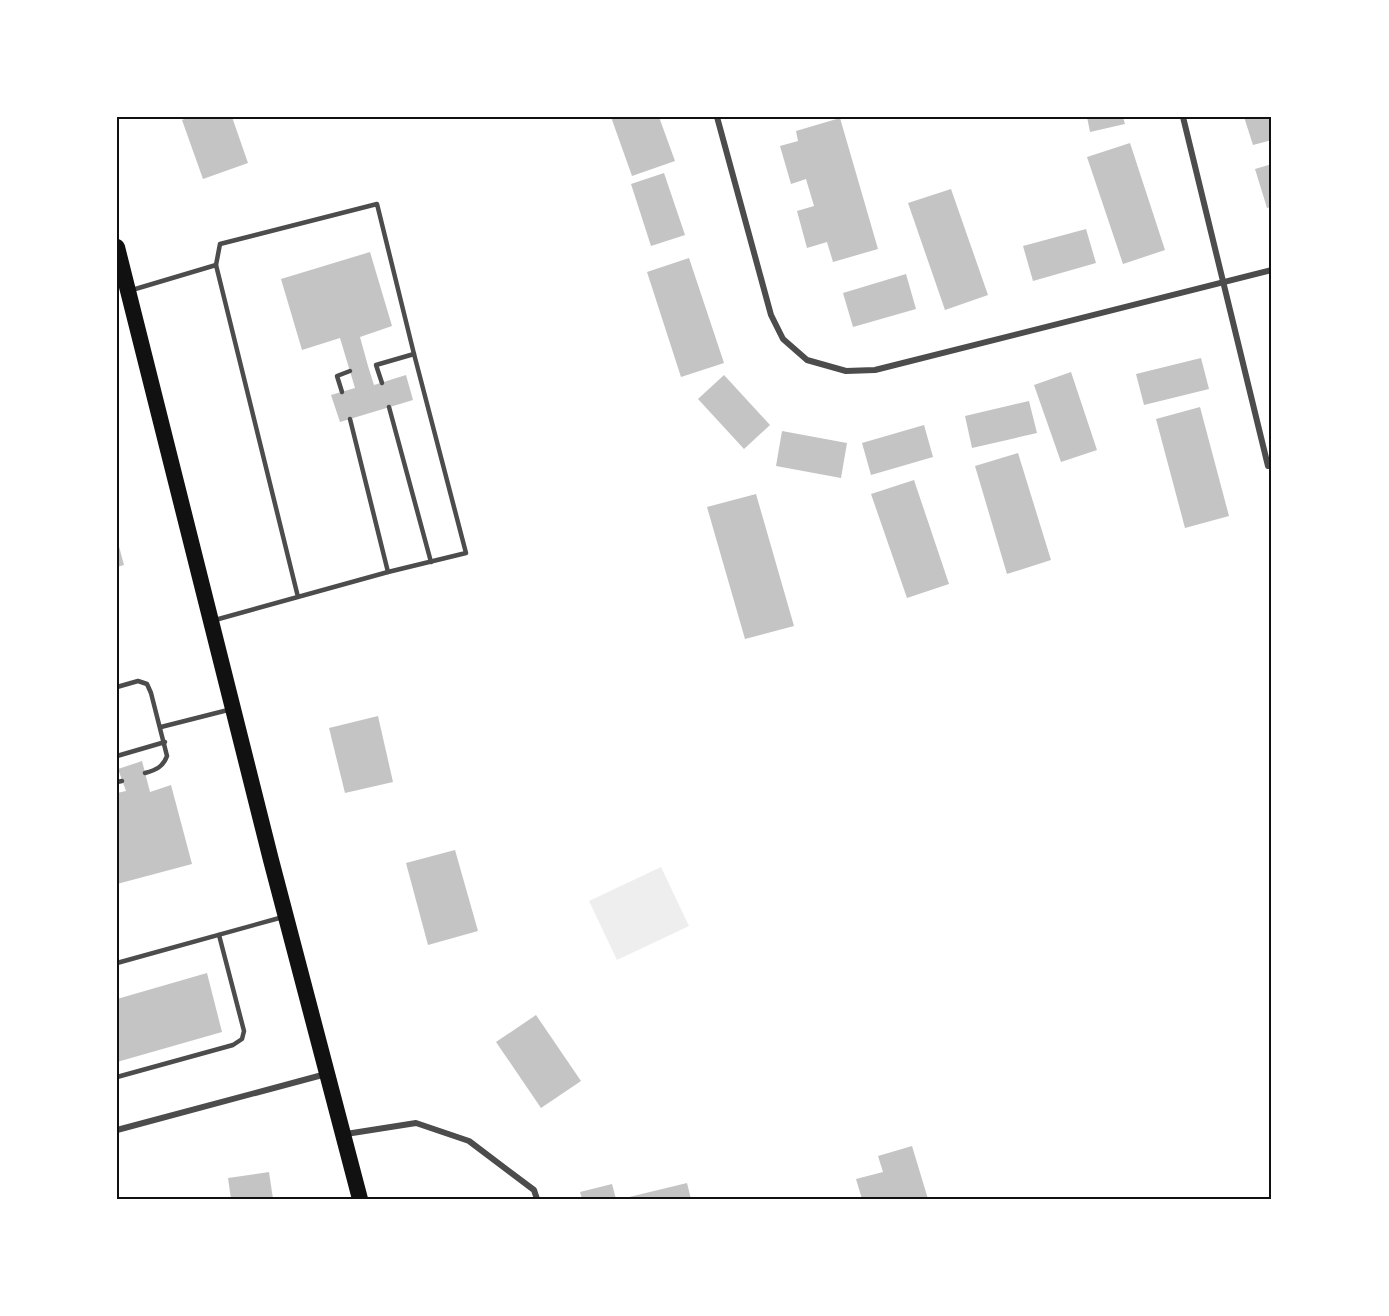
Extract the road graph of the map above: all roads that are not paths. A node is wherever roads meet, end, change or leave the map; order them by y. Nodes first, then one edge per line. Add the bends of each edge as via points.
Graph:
1 (717, 117) edge
2 (1183, 117) edge
3 (117, 247) edge
4 (216, 265) junction
5 (1272, 270) edge
6 (1223, 281) junction
7 (128, 291) junction
8 (414, 354) junction
9 (376, 364) junction
10 (368, 366) dead end
11 (350, 372) dead end
12 (382, 383) dead end
13 (342, 392) dead end
14 (389, 407) dead end
15 (350, 419) dead end
16 (1268, 466) dead end
17 (431, 562) junction
18 (388, 572) junction
19 (298, 597) junction
20 (211, 621) junction
21 (117, 687) edge
22 (233, 709) junction
23 (161, 727) junction
24 (165, 742) junction
25 (117, 756) edge
26 (145, 773) dead end
27 (285, 917) junction
28 (219, 935) junction
29 (117, 963) edge
30 (327, 1074) junction
31 (117, 1077) edge
32 (117, 1130) edge
33 (344, 1135) junction
34 (360, 1199) edge
35 (537, 1199) edge

1 - 6 street via 771,315 783,339 807,360 846,371 874,370
2 - 6 street
3 - 7 highway
4 - 7 lane
4 - 8 lane via 220,244 377,204
4 - 19 lane
5 - 6 street
6 - 16 street
7 - 20 highway
8 - 9 lane
8 - 17 lane via 466,553
9 - 10 lane
9 - 12 lane
11 - 13 lane via 337,376
14 - 17 lane
15 - 18 lane
17 - 18 lane
18 - 19 lane
19 - 20 lane
20 - 22 highway
21 - 23 lane via 138,681 147,684
22 - 23 lane
22 - 27 highway
23 - 24 lane
24 - 25 lane
24 - 26 lane via 164,763
27 - 28 lane
27 - 30 highway
28 - 29 lane
28 - 31 lane via 244,1031 242,1039 233,1046
30 - 32 street
30 - 33 highway
33 - 34 highway
33 - 35 street via 416,1123 469,1141 534,1190

